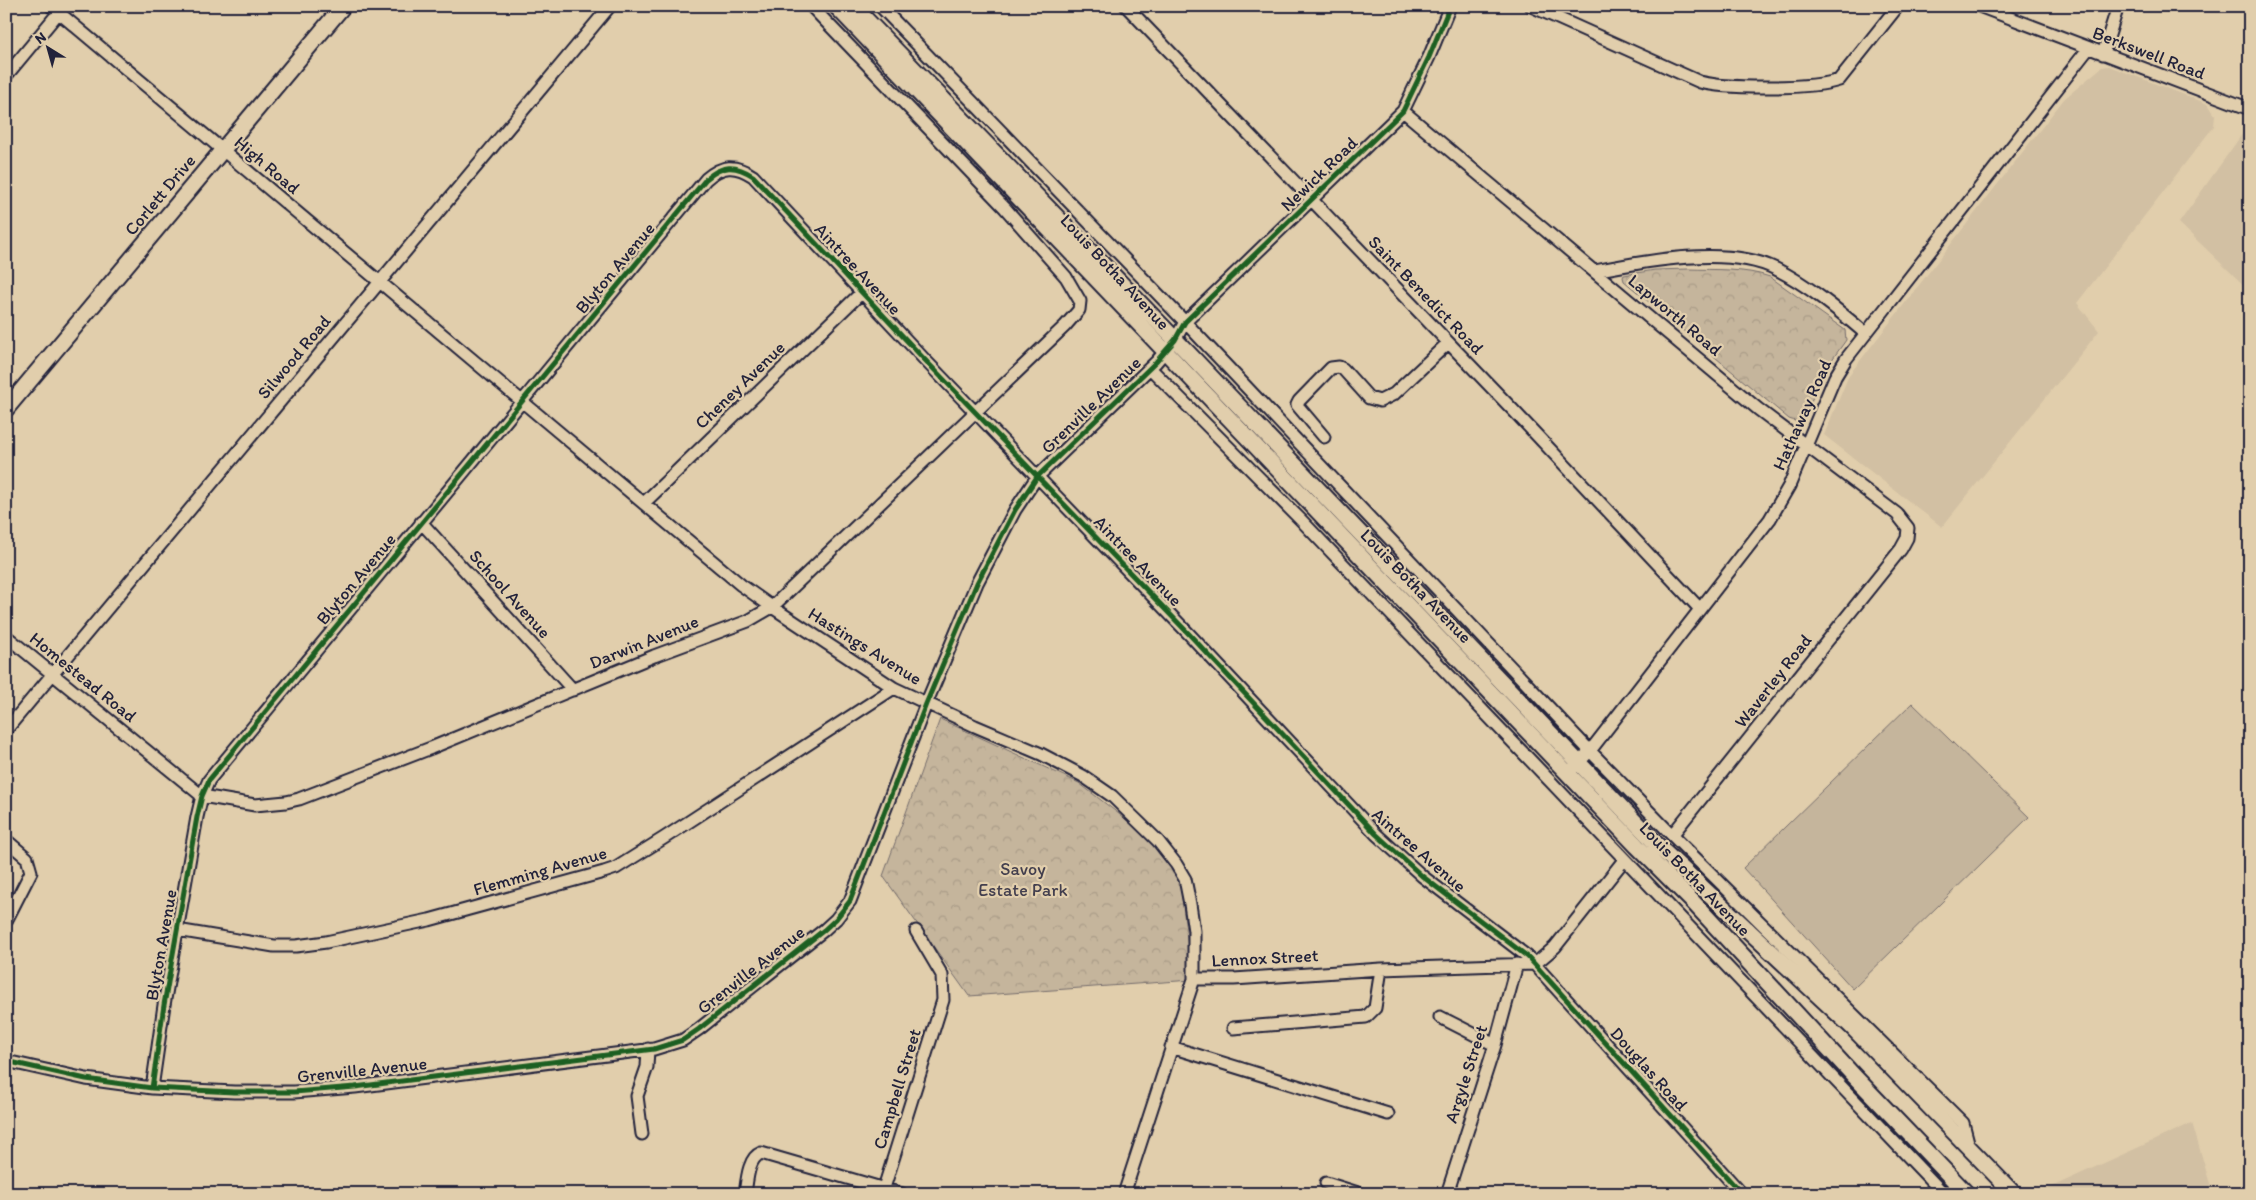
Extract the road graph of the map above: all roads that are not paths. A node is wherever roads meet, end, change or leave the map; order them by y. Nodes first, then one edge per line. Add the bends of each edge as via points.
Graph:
1 (343, 6) edge
2 (610, 6) edge
3 (811, 6) edge
4 (836, 6) edge
5 (853, 6) edge
6 (880, 6) edge
7 (1126, 6) edge
8 (1450, 6) edge
9 (1531, 6) edge
10 (1898, 6) edge
11 (1979, 6) edge
12 (2118, 6) edge
13 (58, 8) edge
14 (2088, 49) junction
15 (2103, 54) junction
16 (6, 76) edge
17 (2250, 110) edge
18 (1403, 111) junction
19 (222, 151) junction
20 (733, 166) joint
21 (1045, 178) junction
22 (1012, 189) junction
23 (1031, 191) junction
24 (1310, 200) junction
25 (999, 202) junction
26 (1082, 262) junction
27 (1596, 271) junction
28 (1066, 277) junction
29 (380, 282) junction
30 (861, 293) junction
31 (1185, 322) junction
32 (1865, 333) junction
33 (1174, 340) junction
34 (1448, 343) junction
35 (462, 350) joint
36 (1164, 352) junction
37 (1150, 368) junction
38 (524, 402) junction
39 (6, 409) edge
40 (975, 411) junction
41 (1324, 437) dead end
42 (1807, 446) junction
43 (1037, 477) junction
44 (644, 503) junction
45 (421, 522) junction
46 (1901, 548) joint
47 (772, 607) junction
48 (1700, 609) junction
49 (6, 636) edge
50 (53, 675) junction
51 (894, 688) junction
52 (572, 690) junction
53 (926, 704) junction
54 (6, 730) edge
55 (138, 745) joint
56 (1590, 750) junction
57 (1573, 768) junction
58 (202, 796) junction
59 (1672, 835) junction
60 (6, 840) edge
61 (1624, 860) junction
62 (6, 921) edge
63 (177, 930) junction
64 (916, 931) dead end
65 (1517, 964) junction
66 (1535, 964) junction
67 (1381, 969) junction
68 (1194, 979) junction
69 (1440, 1017) dead end
70 (1233, 1028) dead end
71 (1495, 1045) junction
72 (1171, 1047) junction
73 (648, 1050) junction
74 (6, 1062) edge
75 (152, 1088) junction
76 (1388, 1114) dead end
77 (642, 1134) dead end
78 (1969, 1146) junction
79 (1326, 1183) dead end
80 (884, 1188) junction
81 (745, 1194) edge
82 (902, 1194) edge
83 (1124, 1194) edge
84 (1361, 1194) edge
85 (1447, 1194) edge
86 (1742, 1194) edge
87 (1944, 1194) edge
88 (1967, 1194) edge
89 (2014, 1194) edge

1 - 19 main road, Corlett Drive
2 - 29 street, Silwood Road
3 - 25 street
4 - 22 main road, Louis Botha Avenue
5 - 23 main road, Louis Botha Avenue
6 - 21 street, Louis Botha Avenue
7 - 24 street, Saint Benedict Road
8 - 18 street, Newick Road
9 - 10 street via 1700,82 1784,86 1828,84 1839,80
11 - 14 street, Berkswell Road
12 - 15 street
13 - 16 street
13 - 19 street, High Road
14 - 15 street, Berkswell Road
14 - 32 street, Hathaway Road
15 - 17 street, Berkswell Road
18 - 24 street, Newick Road
18 - 27 street, Lapworth Road
19 - 29 street, High Road
19 - 39 main road, Corlett Drive
20 - 30 street, Aintree Avenue via 753,176
20 - 38 street, Blyton Avenue via 724,167 706,179
21 - 23 street
21 - 31 street, Louis Botha Avenue
22 - 25 street
22 - 26 main road, Louis Botha Avenue
23 - 33 main road, Louis Botha Avenue
24 - 31 street, Newick Road
24 - 34 street, Saint Benedict Road
25 - 28 street
26 - 28 street
26 - 36 main road, Louis Botha Avenue
27 - 32 street via 1676,258 1754,261 1790,278
27 - 42 street, Lapworth Road via 1758,409
28 - 40 street, Darwin Avenue via 1078,295 1079,310
29 - 35 street, High Road
29 - 50 street, Silwood Road
30 - 40 street, Aintree Avenue
30 - 44 street, Cheney Avenue
31 - 33 street, Newick Road
31 - 56 street, Louis Botha Avenue
32 - 42 street, Hathaway Road via 1839,370
33 - 36 street, Grenville Avenue
33 - 57 main road, Louis Botha Avenue
34 - 41 street via 1394,394 1380,401 1369,398 1343,370 1335,366 1331,368 1297,405
34 - 48 street, Saint Benedict Road
35 - 38 street, Hastings Avenue
36 - 37 street, Grenville Avenue
36 - 57 main road, Louis Botha Avenue
37 - 43 street, Grenville Avenue
37 - 61 street via 1301,520
38 - 44 street, Hastings Avenue
38 - 45 street, Blyton Avenue
40 - 43 street, Aintree Avenue
40 - 47 street, Darwin Avenue
42 - 46 street, Lapworth Road via 1903,518 1909,532
42 - 48 street, Hathaway Road via 1770,519
43 - 53 street, Grenville Avenue via 990,556
43 - 66 street, Aintree Avenue via 1376,834 1422,876 1510,941
44 - 47 street, Hastings Avenue
45 - 52 street, School Avenue
45 - 58 street, Blyton Avenue via 218,767
46 - 59 street, Waverley Road
47 - 51 street, Hastings Avenue
47 - 52 street, Darwin Avenue via 748,621
48 - 56 street, Hathaway Road
49 - 50 street, Homestead Road
50 - 54 street, Silwood Road
50 - 55 street, Homestead Road
51 - 53 street, Hastings Avenue
51 - 63 street, Flemming Avenue via 616,868 428,920 316,944 274,946
52 - 58 street, Darwin Avenue via 431,748 286,802 255,805
53 - 68 street, Hastings Avenue via 1083,776 1112,796 1158,841 1176,864 1187,886 1194,931
53 - 73 street, Grenville Avenue via 863,872 840,915 691,1035
55 - 58 street, Darwin Avenue
56 - 57 street, Hathaway Road
56 - 59 street, Louis Botha Avenue
57 - 78 main road, Louis Botha Avenue via 1851,1026
57 - 88 main road, Louis Botha Avenue via 1854,1077
58 - 63 street, Blyton Avenue
59 - 78 street, Louis Botha Avenue via 1962,1123
60 - 62 street via 27,858 31,872
61 - 66 street via 1555,947
61 - 87 street
63 - 75 street, Blyton Avenue
64 - 80 street, Campbell Street via 942,975 943,1000
65 - 66 street, Lennox Street
65 - 67 street, Lennox Street
65 - 71 street, Argyle Street
66 - 86 street, Douglas Road
67 - 68 street, Lennox Street
67 - 70 street via 1375,1008 1366,1017
68 - 72 street, Lennox Street
69 - 71 street
71 - 85 street, Argyle Street
72 - 76 street
72 - 83 street, Lennox Street
73 - 75 street, Grenville Avenue via 355,1088 284,1092
73 - 77 street via 647,1067 637,1096
74 - 75 street, Grenville Avenue via 86,1079
78 - 89 main road, Louis Botha Avenue
79 - 84 street
80 - 81 street via 760,1153 752,1162
80 - 82 street

